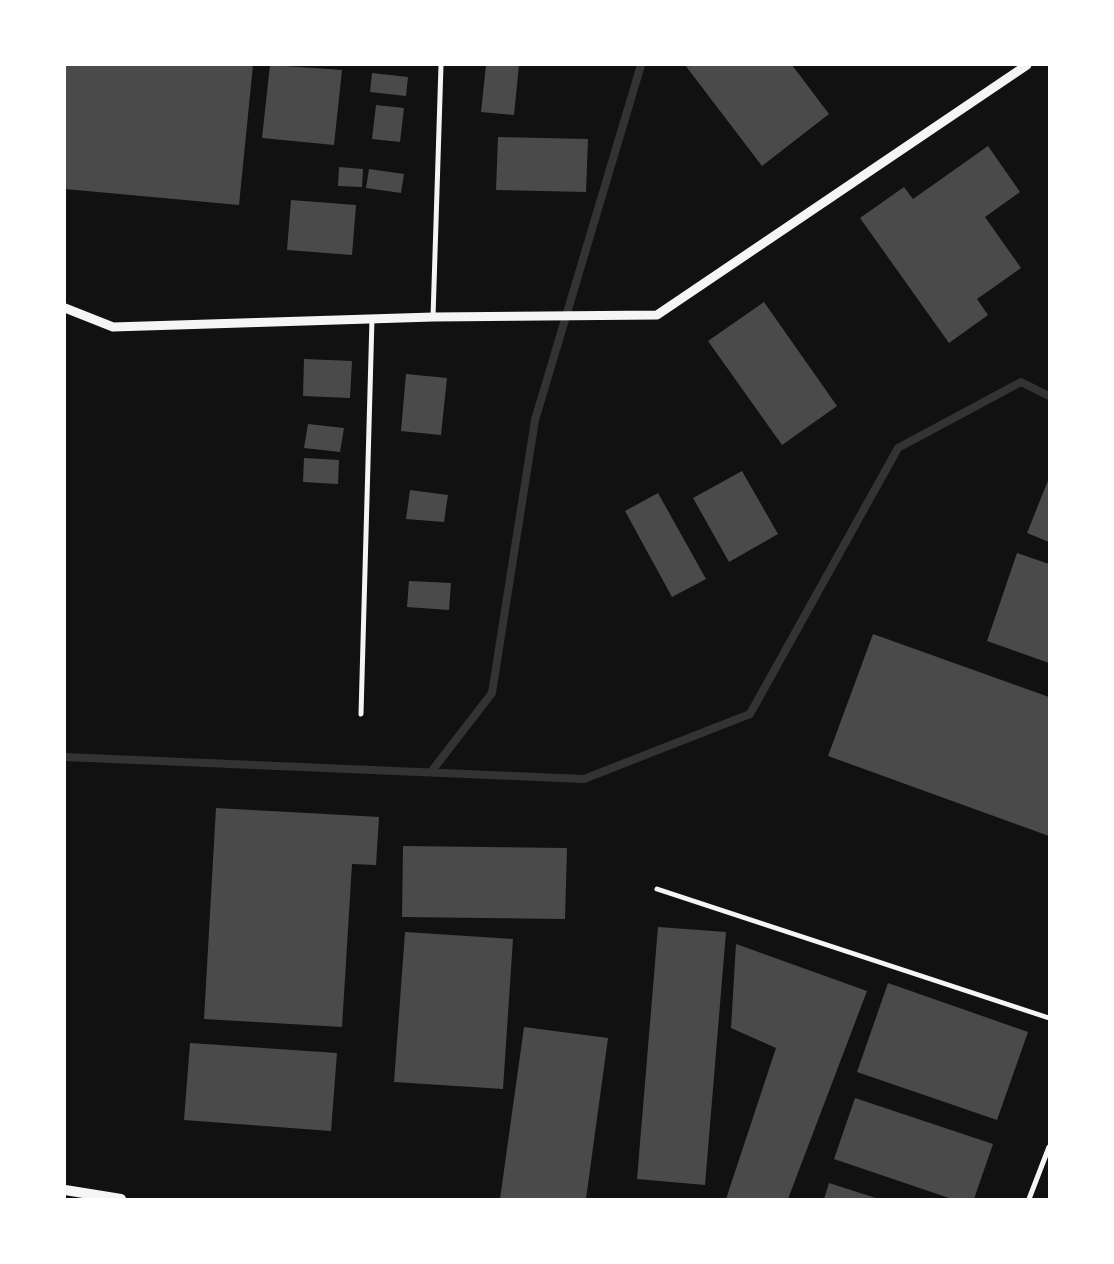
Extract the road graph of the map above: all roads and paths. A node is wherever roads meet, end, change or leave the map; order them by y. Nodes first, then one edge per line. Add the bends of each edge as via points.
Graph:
1 (441, 65) edge
2 (1028, 65) edge
3 (65, 308) edge
4 (433, 317) junction
5 (372, 319) junction
6 (361, 714) dead end
7 (657, 889) dead end
8 (1049, 1018) edge
9 (1049, 1147) edge
10 (65, 1190) edge
11 (121, 1199) edge
12 (1029, 1199) edge

1 - 4 street
2 - 4 street via 657,314
3 - 5 street via 113,327
4 - 5 street
5 - 6 street
7 - 8 street
9 - 12 street
10 - 11 main road

